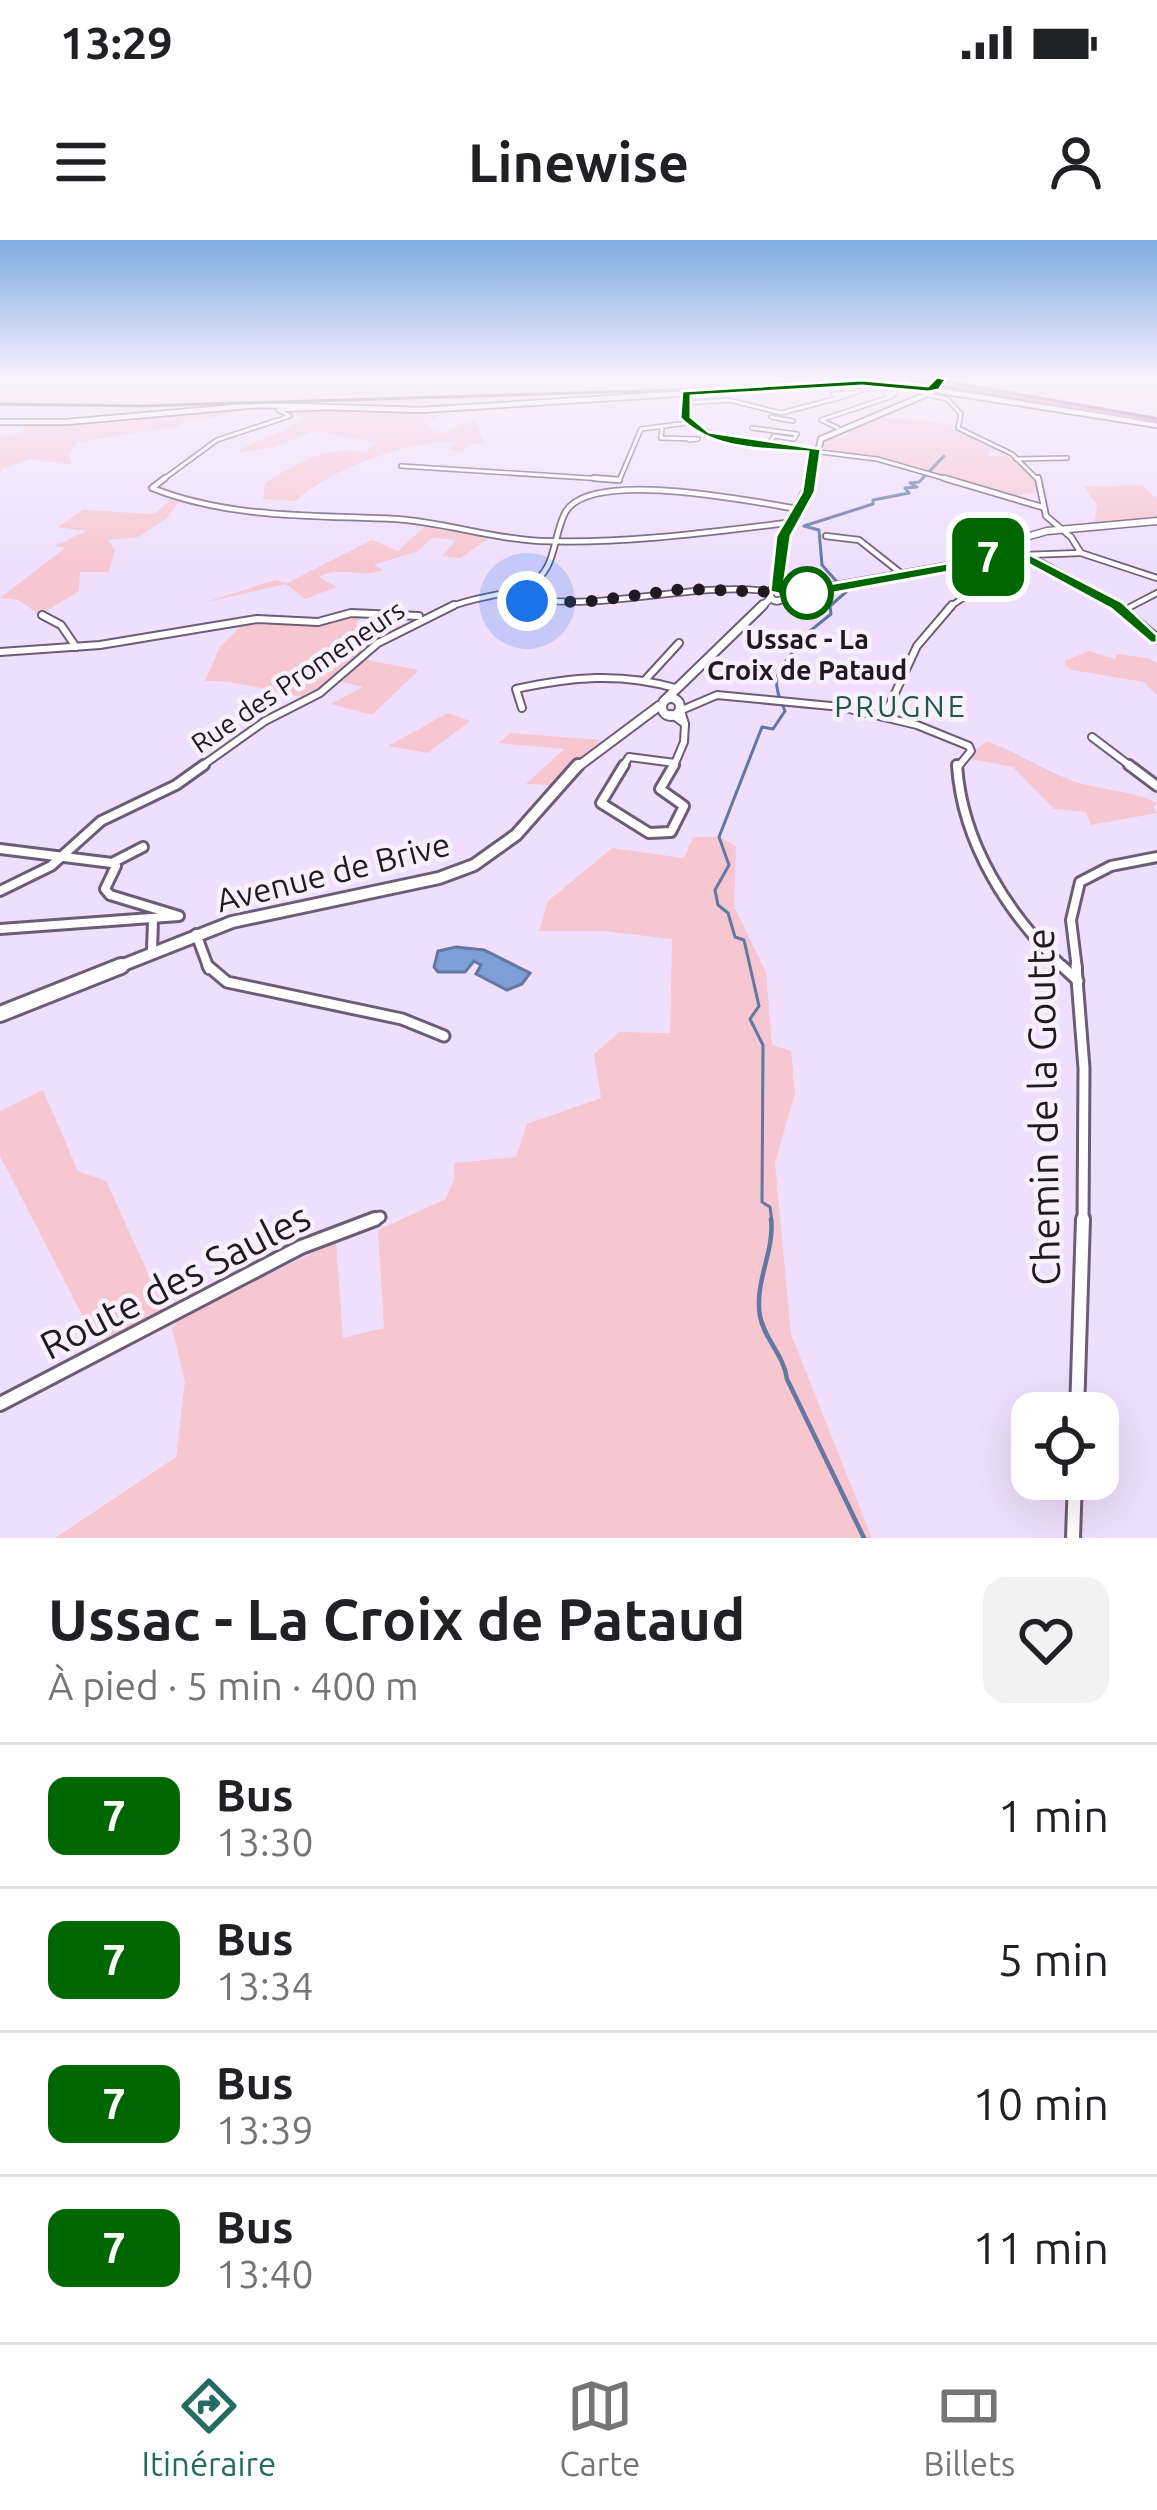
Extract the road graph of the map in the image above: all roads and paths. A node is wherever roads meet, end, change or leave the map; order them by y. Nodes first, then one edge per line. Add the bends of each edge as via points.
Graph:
1 (219, 440) edge
2 (635, 440) edge
3 (683, 440) edge
4 (689, 440) dead end
5 (724, 440) edge
6 (771, 440) edge
7 (825, 440) edge
8 (991, 440) edge
9 (767, 446) junction
10 (815, 449) junction
11 (1067, 458) dead end
12 (1016, 459) junction
13 (401, 466) dead end
14 (619, 480) junction
15 (616, 490) junction
16 (1042, 507) junction
17 (797, 509) junction
18 (1157, 521) edge
19 (787, 524) junction
20 (1065, 531) junction
21 (826, 536) dead end
22 (556, 540) junction
23 (1081, 553) junction
24 (1004, 554) junction
25 (1025, 555) junction
26 (963, 563) junction
27 (902, 574) junction
28 (1157, 578) edge
29 (504, 592) junction
30 (771, 593) junction
31 (1157, 593) edge
32 (1124, 608) junction
33 (42, 615) dead end
34 (430, 615) junction
35 (1157, 639) edge
36 (679, 643) dead end
37 (76, 647) junction
38 (0, 652) edge
39 (646, 679) junction
40 (673, 704) junction
41 (522, 708) dead end
42 (884, 717) junction
43 (1092, 737) dead end
44 (675, 763) junction
45 (1157, 786) edge
46 (143, 847) dead end
47 (0, 849) edge
48 (1157, 857) edge
49 (58, 859) junction
50 (112, 862) junction
51 (0, 891) edge
52 (153, 920) junction
53 (0, 929) edge
54 (196, 934) junction
55 (152, 950) junction
56 (1079, 982) junction
57 (0, 1015) edge
58 (444, 1036) dead end
59 (380, 1217) dead end
60 (1078, 1392) edge
61 (0, 1404) edge
62 (1074, 1500) edge
63 (1073, 1538) edge

1 - 22 street via 152,488 191,504
2 - 14 street
3 - 4 street
5 - 9 street
6 - 9 street
7 - 10 street
8 - 12 street
9 - 10 street
10 - 16 street via 877,458
10 - 17 street via 812,483
11 - 12 street
12 - 16 street via 1037,477
13 - 14 street
14 - 15 street
15 - 17 street via 682,490
15 - 22 street, Rue des Promeneurs via 568,507
16 - 20 street
17 - 19 street
18 - 20 street
19 - 22 street
19 - 30 street
20 - 23 street
20 - 24 street via 1012,542
21 - 27 street via 855,538
22 - 29 street, Rue des Promeneurs via 548,568 530,585
23 - 25 street
23 - 28 street
24 - 25 street
24 - 26 street
25 - 32 street
26 - 27 street
26 - 42 street via 972,592 918,637
27 - 30 street
29 - 30 street via 576,603 678,589
29 - 34 street, Rue des Promeneurs
30 - 40 street
31 - 32 street
32 - 35 street
33 - 37 street
34 - 37 street via 256,619
34 - 49 street, Rue des Promeneurs via 379,643 320,693 83,832
36 - 39 street
37 - 38 street
39 - 40 street
39 - 41 street via 583,673 520,688
40 - 42 street via 723,695
40 - 44 street via 687,741
40 - 54 street, Avenue de Brive via 638,718 584,759 501,848 474,865
42 - 56 street via 972,748 957,765 956,787 976,846 1019,915
43 - 45 street
44 - 44 street via 660,789 684,806 671,832 649,833 601,803 629,758
46 - 50 street
47 - 49 street
48 - 56 street, Chemin de la Goutte via 1118,864 1079,884
49 - 50 street
49 - 51 street, Rue des Promeneurs
50 - 52 street via 110,895 178,914
52 - 53 street
52 - 55 street
54 - 55 street, Avenue de Brive
54 - 58 street via 209,970 227,982 402,1019
55 - 57 street, Avenue de Brive
56 - 60 street, Chemin de la Goutte via 1085,1120
59 - 61 street, Route des Saules via 250,1272
62 - 63 street

